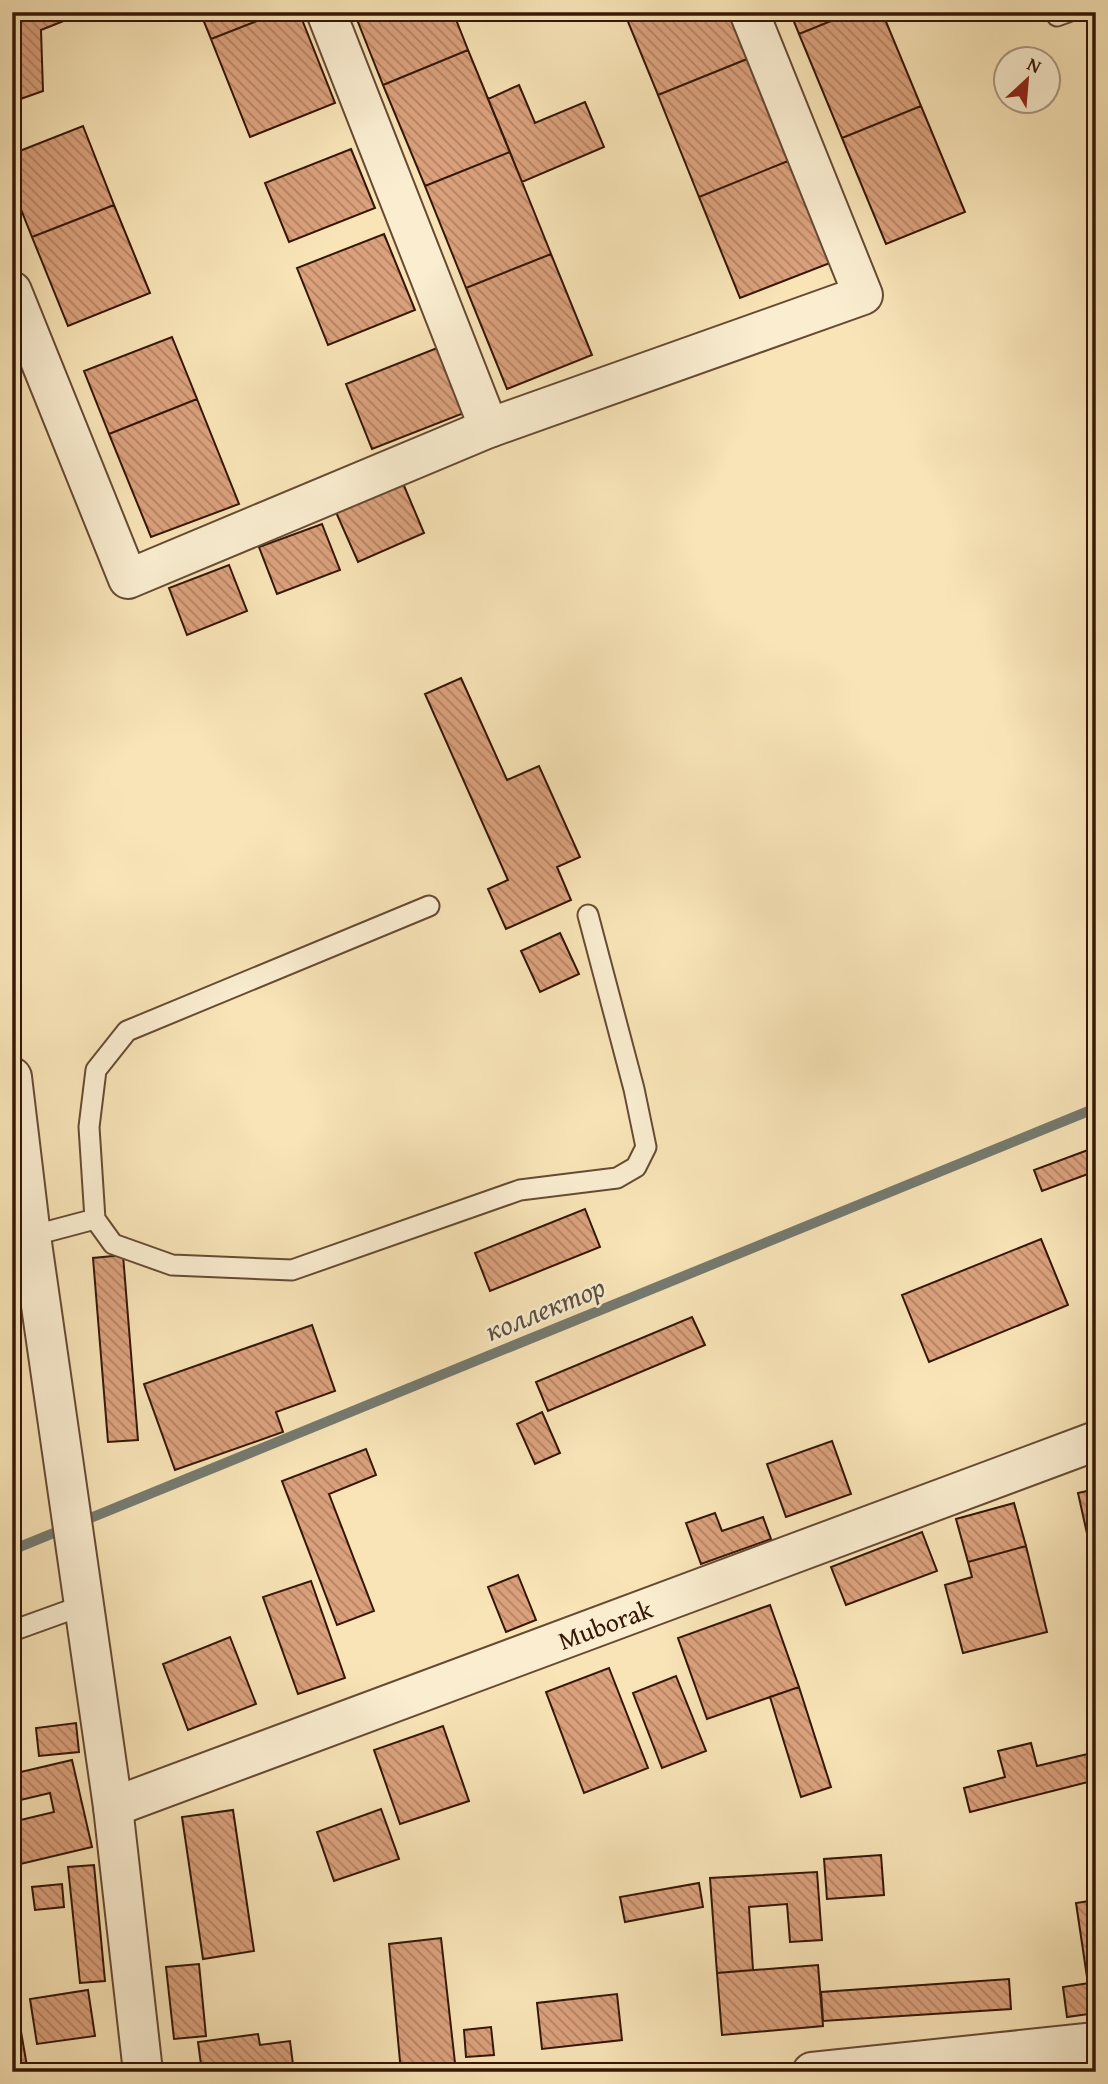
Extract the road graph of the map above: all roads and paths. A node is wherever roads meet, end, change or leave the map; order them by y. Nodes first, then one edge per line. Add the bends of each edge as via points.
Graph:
1 (326, 12) edge
2 (749, 12) edge
3 (1055, 12) edge
4 (1068, 12) edge
5 (12, 291) edge
6 (489, 428) junction
7 (429, 906) dead end
8 (588, 915) dead end
9 (12, 1077) edge
10 (95, 1219) junction
11 (22, 1240) edge
12 (1096, 1441) edge
13 (84, 1605) junction
14 (12, 1631) edge
15 (113, 1807) junction
16 (1096, 2042) edge
17 (143, 2072) edge
18 (812, 2072) edge

1 - 6 street
2 - 6 street via 863,295
3 - 4 lane via 1057,16
5 - 6 street via 128,579
7 - 10 lane via 127,1031 96,1070 89,1128
8 - 10 lane via 646,1147 636,1167 617,1178 520,1190 292,1270 172,1265 113,1244
9 - 11 street
10 - 11 lane
11 - 13 street
12 - 15 street, Muborak
13 - 14 lane
13 - 15 street
15 - 17 street
16 - 18 street

